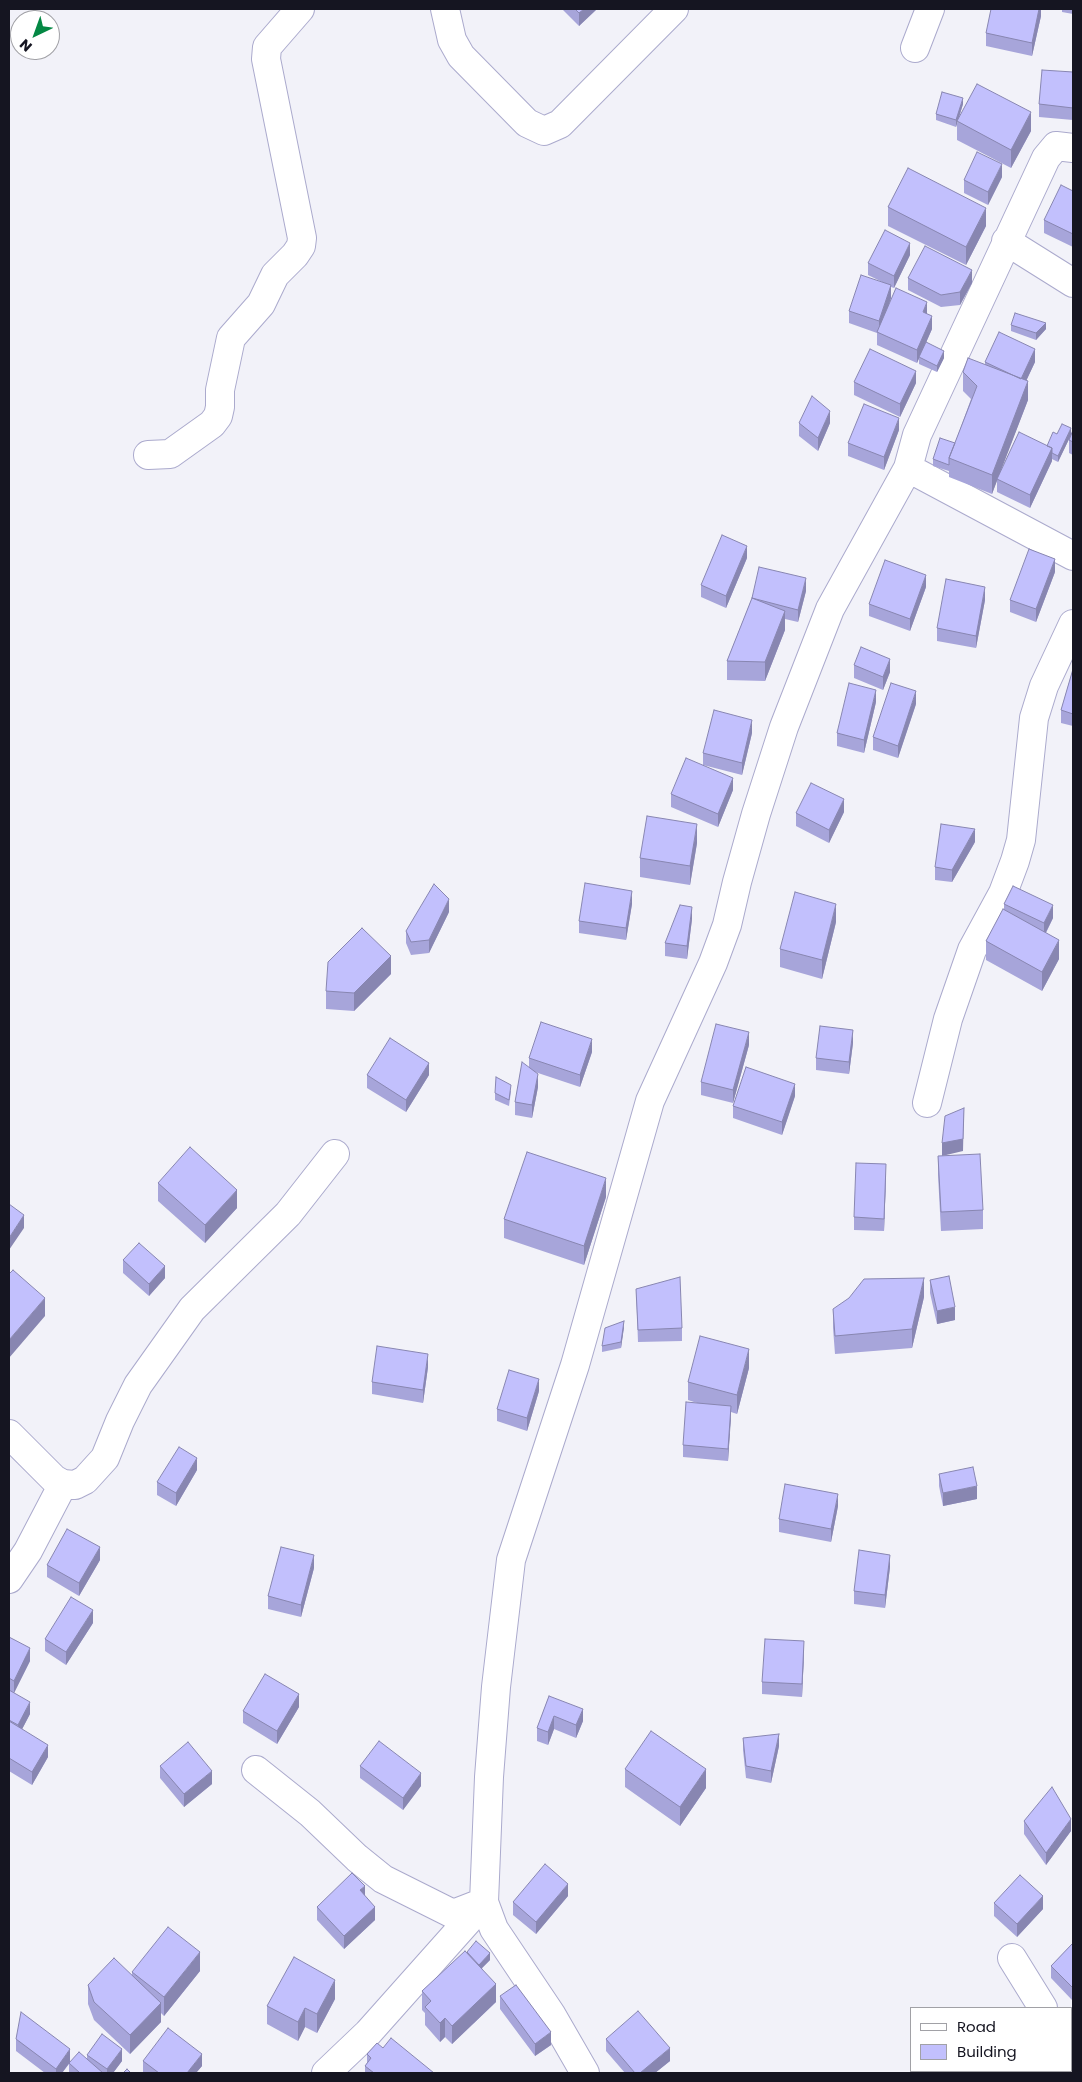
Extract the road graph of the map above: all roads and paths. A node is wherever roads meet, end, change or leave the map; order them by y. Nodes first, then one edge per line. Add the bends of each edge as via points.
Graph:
1 (300, 9) edge
2 (445, 9) edge
3 (674, 9) edge
4 (930, 9) edge
5 (916, 48) dead end
6 (1073, 148) edge
7 (1006, 242) junction
8 (1073, 283) edge
9 (148, 455) dead end
10 (908, 468) junction
11 (1073, 556) edge
12 (1073, 624) edge
13 (928, 1103) dead end
14 (335, 1154) dead end
15 (9, 1434) edge
16 (63, 1484) junction
17 (9, 1579) edge
18 (256, 1770) dead end
19 (484, 1902) junction
20 (1012, 1958) dead end
21 (1042, 2007) edge
22 (326, 2073) edge
23 (585, 2073) edge

1 - 9 street via 267,47 266,59 301,246 275,275 261,304 231,338 218,416 212,424 170,454
2 - 3 street via 452,40 461,56 527,123 544,131 560,124
4 - 5 street
6 - 7 street via 1056,146 1046,158
7 - 8 street
7 - 10 street via 917,435
10 - 11 street
10 - 19 street via 830,609 784,727 736,882 727,925 650,1101 575,1365 511,1560 488,1777
12 - 13 street via 1044,686 1034,718 1021,840 1015,861 1003,894 972,950 948,1019
14 - 16 street via 288,1214 192,1309 138,1385 105,1458 85,1480 76,1485
15 - 16 street
16 - 17 street via 28,1551
18 - 19 street via 310,1813 383,1879 453,1914
19 - 22 street via 368,2034
19 - 23 street via 494,1929 551,2014
20 - 21 street

